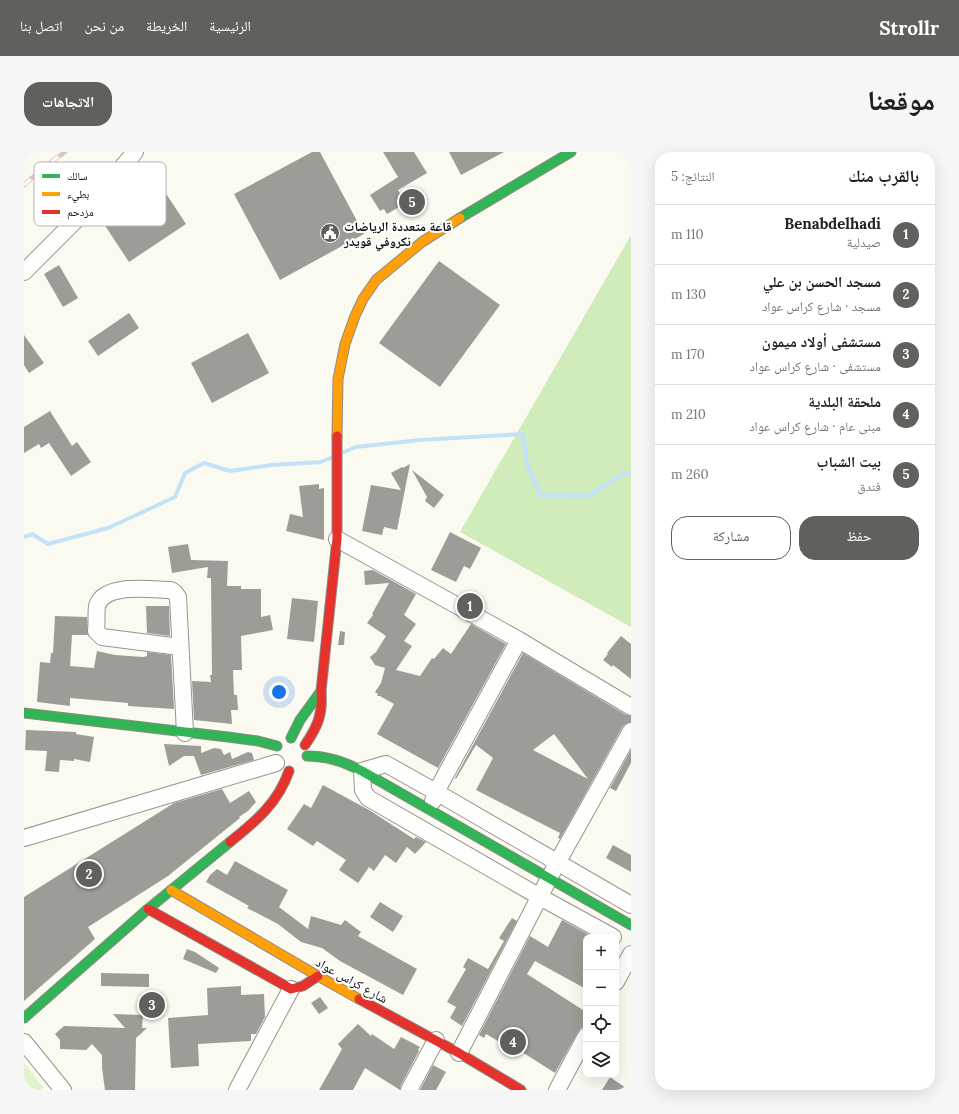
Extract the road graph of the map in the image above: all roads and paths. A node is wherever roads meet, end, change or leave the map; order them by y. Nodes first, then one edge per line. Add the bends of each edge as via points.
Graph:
1 (135, 152) edge
2 (571, 152) edge
3 (126, 162) edge
4 (70, 226) edge
5 (24, 272) edge
6 (337, 539) junction
7 (519, 640) junction
8 (180, 647) junction
9 (321, 691) junction
10 (631, 707) edge
11 (24, 713) edge
12 (631, 731) edge
13 (185, 733) junction
14 (291, 738) junction
15 (305, 745) junction
16 (277, 746) junction
17 (307, 756) junction
18 (279, 769) junction
19 (362, 771) junction
20 (436, 792) junction
21 (262, 802) dead end
22 (429, 810) junction
23 (256, 821) junction
24 (24, 838) edge
25 (557, 863) junction
26 (550, 878) junction
27 (171, 890) junction
28 (540, 897) junction
29 (631, 905) edge
30 (148, 909) junction
31 (631, 925) edge
32 (608, 934) edge
33 (619, 940) edge
34 (631, 947) edge
35 (631, 954) edge
36 (318, 976) junction
37 (619, 976) edge
38 (291, 988) junction
39 (24, 1018) edge
40 (436, 1040) junction
41 (583, 1041) edge
42 (24, 1042) edge
43 (459, 1053) junction
44 (63, 1090) edge
45 (237, 1090) edge
46 (409, 1090) edge
47 (521, 1090) edge
48 (556, 1090) edge

1 - 3 street
2 - 6 main road via 422,242 376,280 363,299 345,344 338,379
4 - 5 street
6 - 7 street
6 - 9 main road
7 - 10 street
7 - 20 street
8 - 8 street via 178,597 171,590 117,590 101,599 97,606 96,631 102,637
8 - 13 street
9 - 14 main road via 300,720
9 - 15 main road via 319,722
11 - 13 main road
12 - 25 street
13 - 16 main road via 258,741
14 - 15 main road
14 - 16 main road via 285,739
15 - 17 main road
16 - 18 main road via 274,754
17 - 18 main road via 301,767
17 - 19 main road via 328,756
18 - 23 main road via 284,785
18 - 24 street
19 - 20 street via 386,764
19 - 22 main road
19 - 28 street via 363,790 368,798
20 - 22 street
20 - 25 street
21 - 23 main road
22 - 26 main road
23 - 27 main road
25 - 26 street
25 - 29 street
26 - 28 street
26 - 31 main road
27 - 30 main road
27 - 36 main road, شارع كراس عواد
28 - 32 street
28 - 43 street
30 - 38 main road
30 - 39 main road
33 - 34 street
35 - 37 street
36 - 38 main road via 303,986
36 - 40 main road, شارع كراس عواد
38 - 45 street
40 - 43 main road, شارع كراس عواد
40 - 46 street
41 - 48 street
42 - 44 street
43 - 47 main road, شارع كراس عواد

